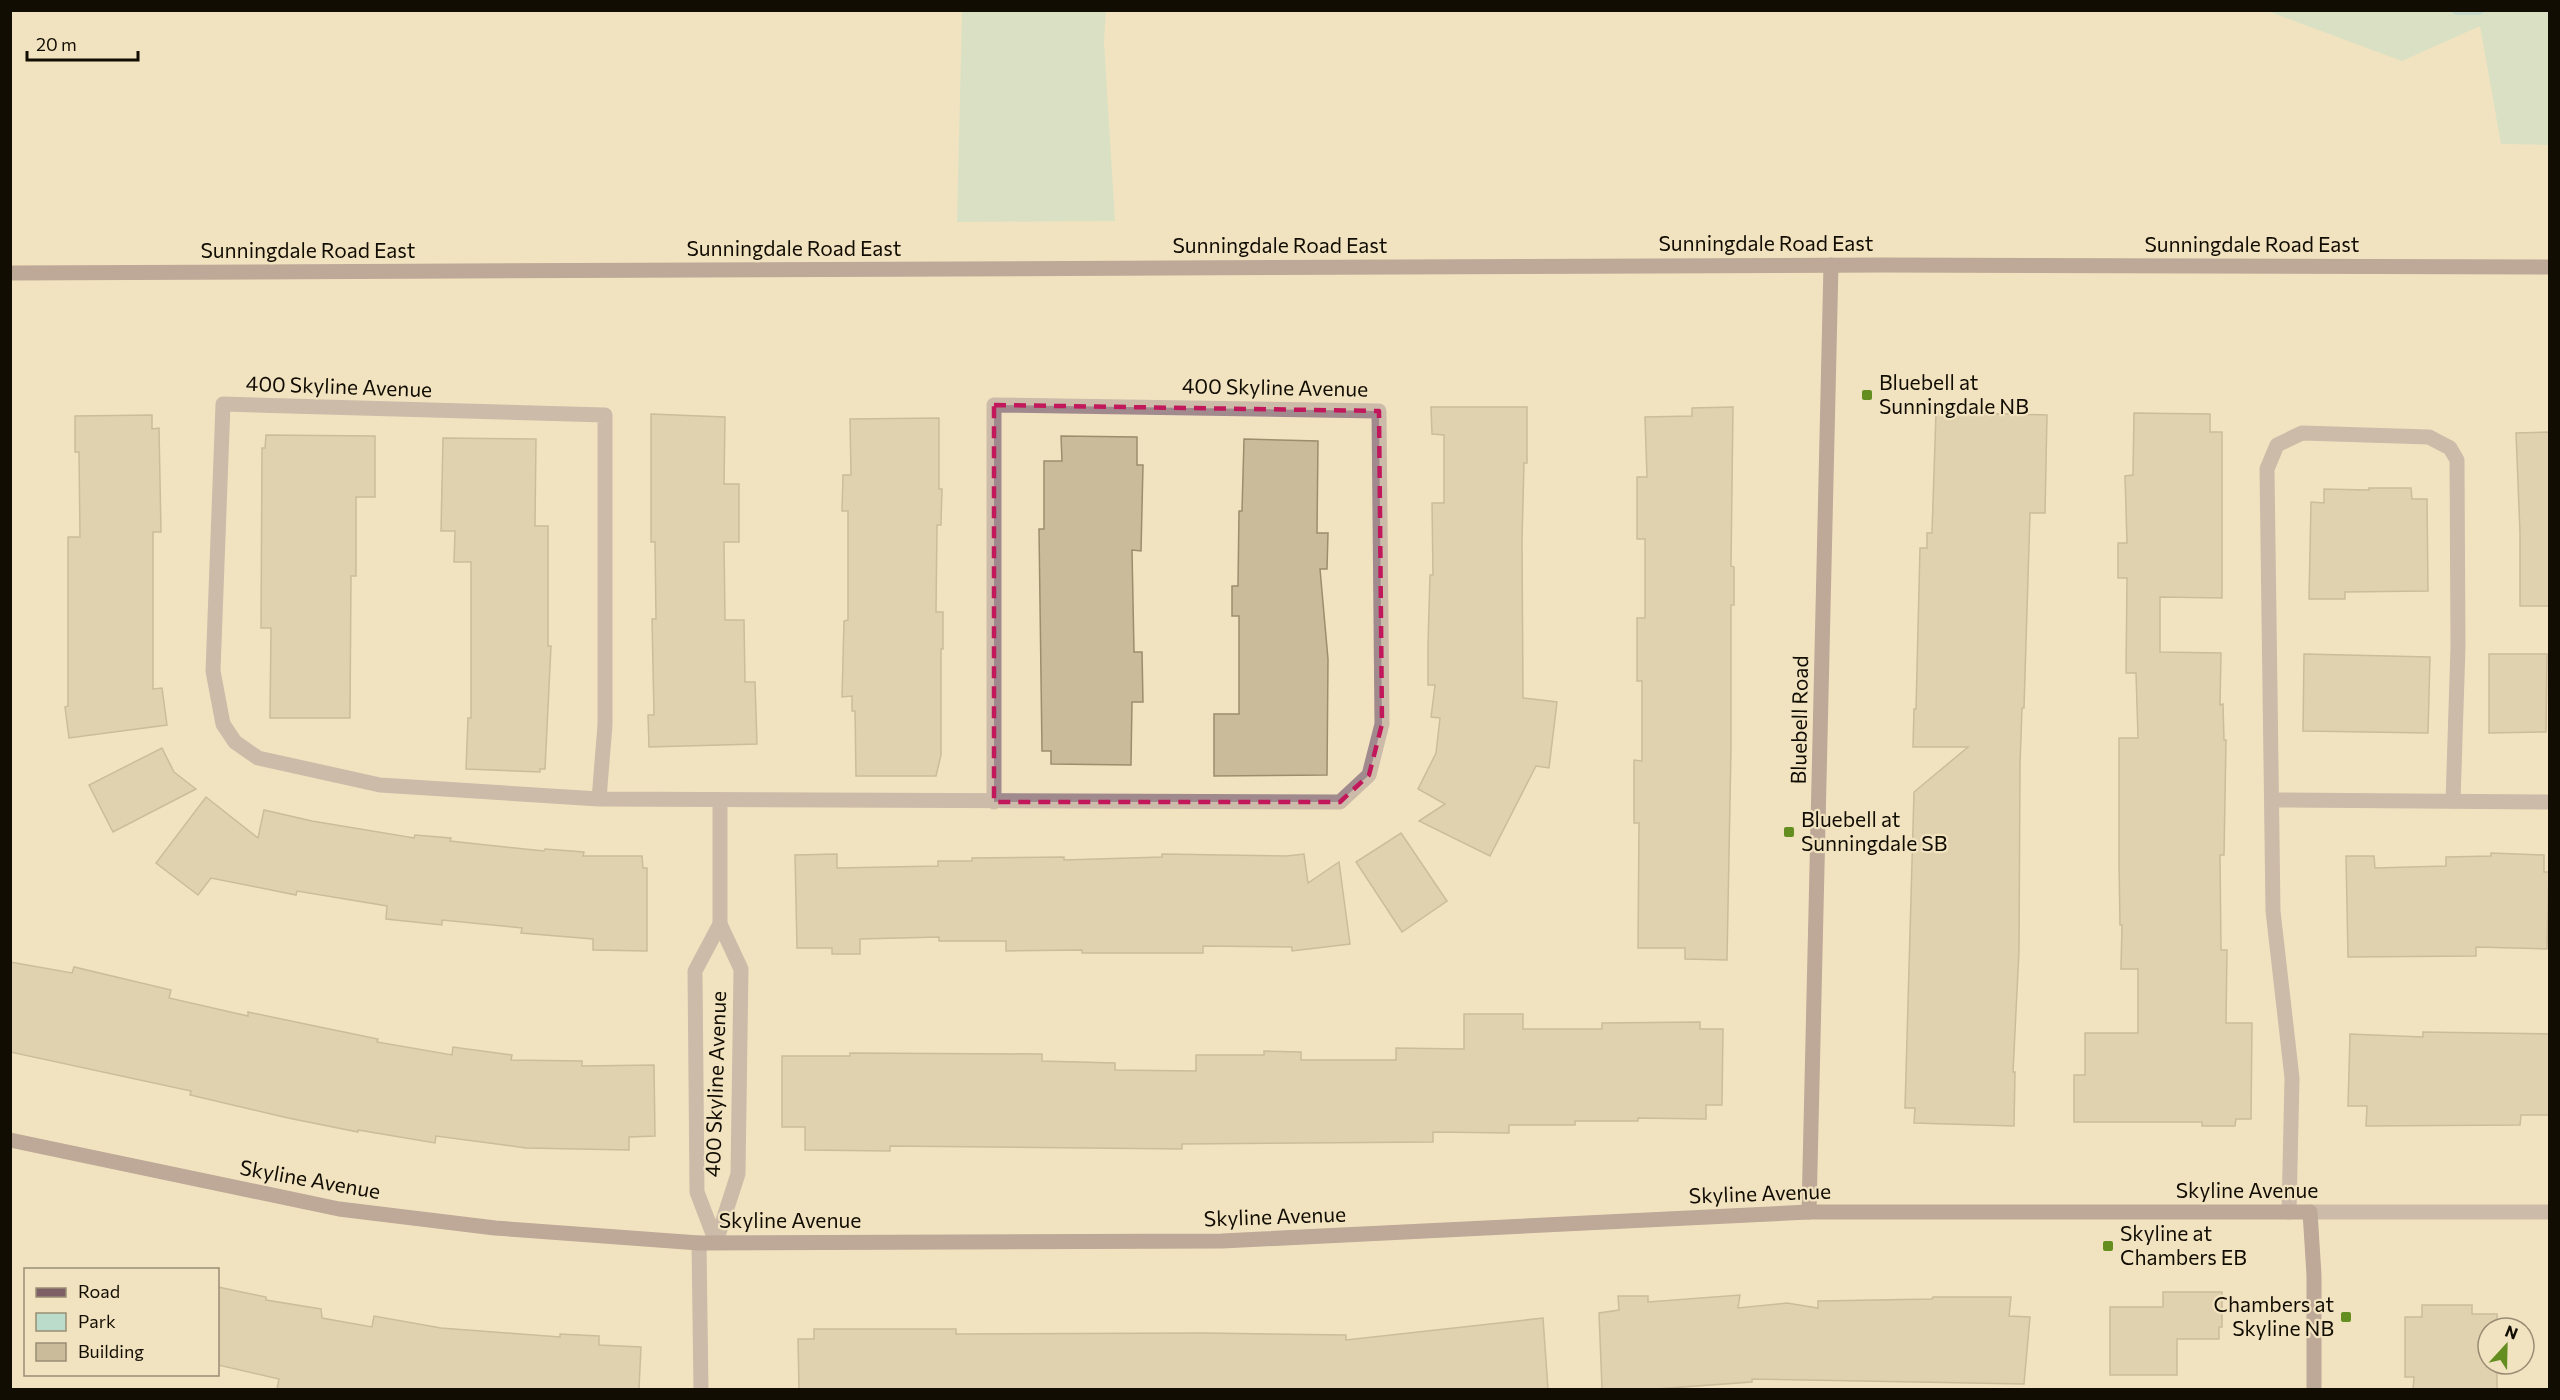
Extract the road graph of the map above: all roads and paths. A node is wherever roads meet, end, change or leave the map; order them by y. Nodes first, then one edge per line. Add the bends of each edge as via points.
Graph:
1 (1831, 265) junction
2 (2550, 267) edge
3 (10, 273) edge
4 (599, 799) junction
5 (720, 800) junction
6 (2271, 800) junction
7 (994, 801) junction
8 (2453, 801) junction
9 (2550, 802) edge
10 (720, 924) junction
11 (10, 1140) edge
12 (1809, 1212) junction
13 (2289, 1212) junction
14 (2310, 1212) junction
15 (2550, 1212) edge
16 (699, 1242) junction
17 (717, 1242) junction
18 (701, 1389) edge
19 (2314, 1389) edge

1 - 2 street, Sunningdale Road East
1 - 3 street, Sunningdale Road East
1 - 12 street, Bluebell Road
4 - 4 street, 400 Skyline Avenue via 380,785 258,758 235,742 223,724 213,671 223,404 605,415 605,725
4 - 5 street, 400 Skyline Avenue
5 - 7 street, 400 Skyline Avenue
5 - 10 street, 400 Skyline Avenue
6 - 8 street
6 - 8 street via 2267,470 2277,445 2302,433 2429,436 2450,448 2457,460 2458,647
6 - 13 street via 2273,911 2292,1078
7 - 7 street, 400 Skyline Avenue via 994,405 1379,411 1382,724 1369,775 1340,802
8 - 9 street
10 - 17 street, 400 Skyline Avenue via 741,969 738,1174
10 - 17 street, 400 Skyline Avenue via 694,971 697,1192
11 - 16 street, Skyline Avenue via 339,1209 495,1228
12 - 13 street, Skyline Avenue
12 - 17 street, Skyline Avenue via 1222,1241
13 - 14 street, Skyline Avenue
14 - 15 street, Skyline Avenue
14 - 19 street
16 - 17 street, Skyline Avenue
16 - 18 street

